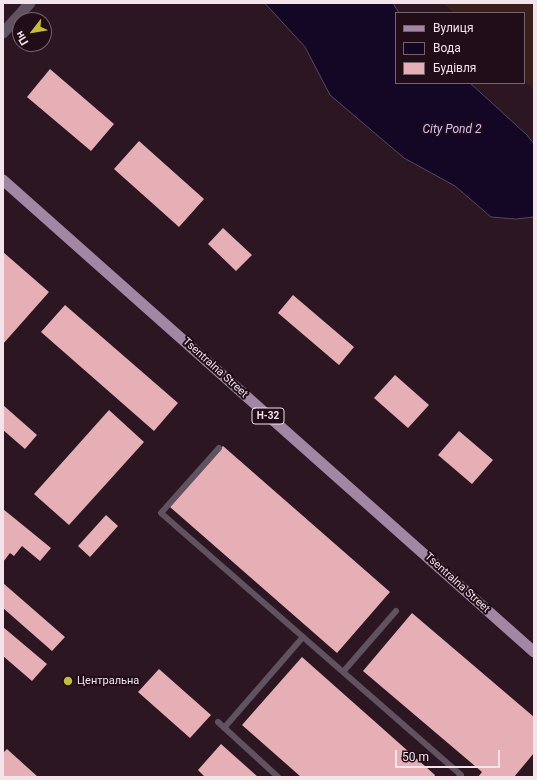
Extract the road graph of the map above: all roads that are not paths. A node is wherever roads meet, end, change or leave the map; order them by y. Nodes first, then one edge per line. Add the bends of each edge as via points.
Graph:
1 (30, 3) edge
2 (3, 33) edge
3 (3, 180) edge
4 (219, 448) dead end
5 (396, 611) dead end
6 (304, 637) junction
7 (534, 652) edge
8 (343, 672) junction
9 (218, 722) dead end
10 (224, 728) junction
11 (278, 777) edge
12 (459, 777) edge

1 - 2 street
3 - 7 main road, Tsentralna Street / Н-32
4 - 6 lane via 161,513
5 - 8 lane
6 - 8 lane
6 - 10 lane
8 - 12 lane via 461,775
9 - 10 lane
10 - 11 lane

